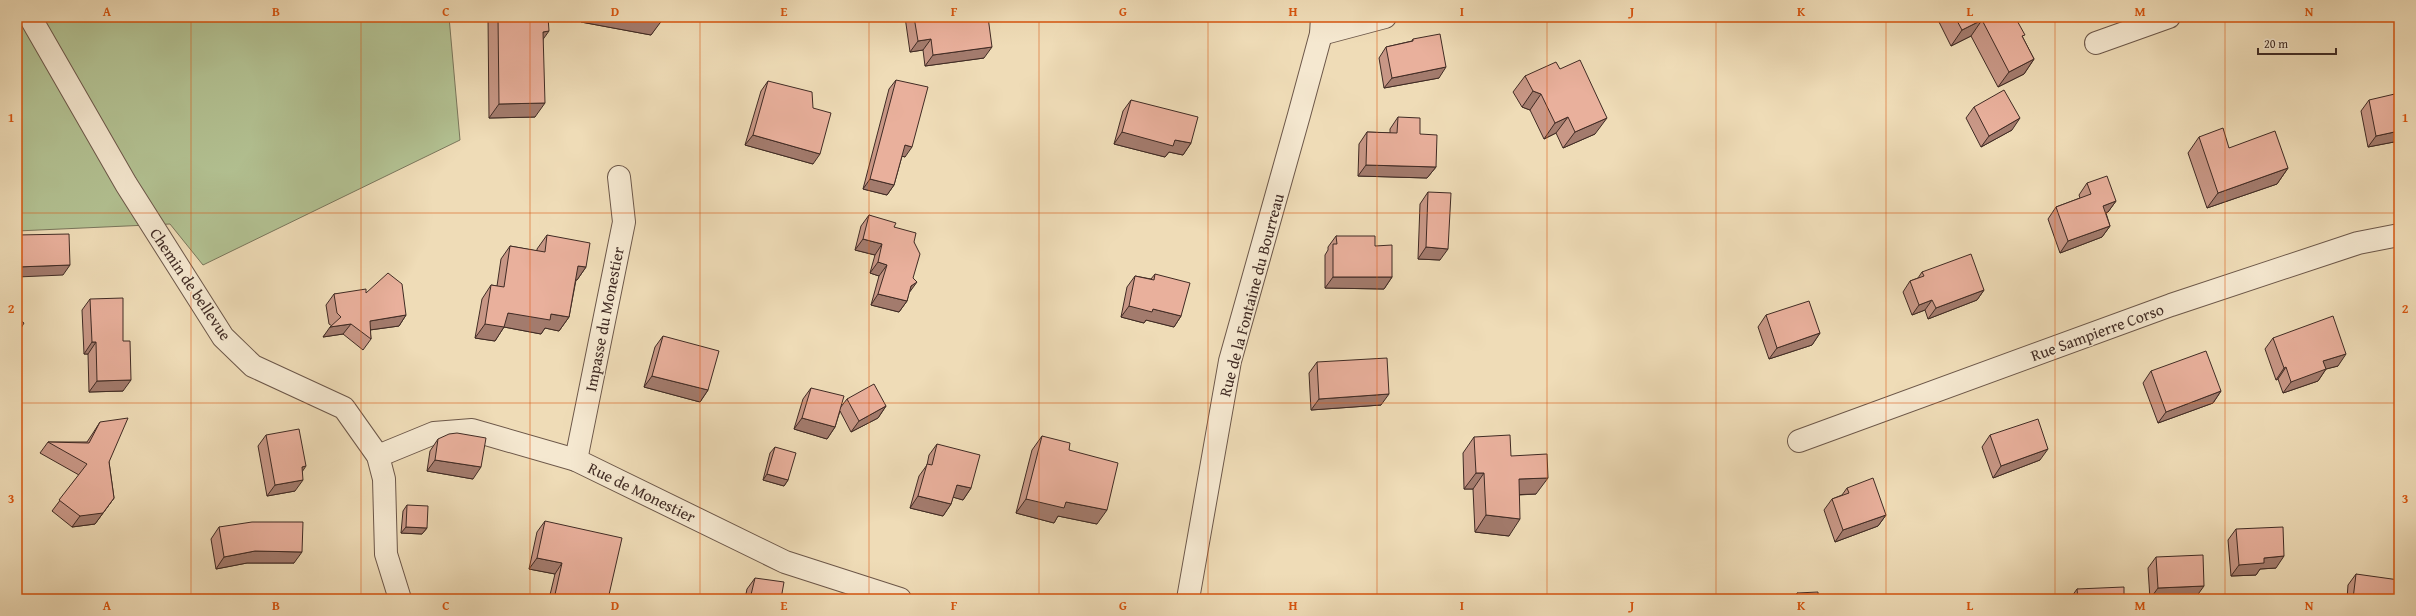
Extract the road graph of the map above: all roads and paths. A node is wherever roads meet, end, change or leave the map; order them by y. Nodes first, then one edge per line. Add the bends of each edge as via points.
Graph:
1 (30, 17) edge
2 (1385, 17) edge
3 (2169, 17) edge
4 (1322, 26) edge
5 (2096, 43) dead end
6 (619, 177) dead end
7 (2399, 235) edge
8 (1799, 441) dead end
9 (378, 456) junction
10 (576, 460) junction
11 (400, 599) edge
12 (900, 599) edge
13 (1188, 599) edge

1 - 9 street, Chemin de bellevue via 126,184 223,337 253,366 344,408
2 - 4 street
3 - 5 street
4 - 13 street, Rue de la Fontaine du Bourreau via 1230,361
6 - 10 street, Impasse du Monestier via 624,222
7 - 8 street, Rue Sampierre Corso via 2358,243 2171,305
9 - 10 street, Rue de Monestier via 434,432 472,430
9 - 11 street, Chemin de bellevue via 384,479 386,554
10 - 12 street, Rue de Monestier via 785,562

